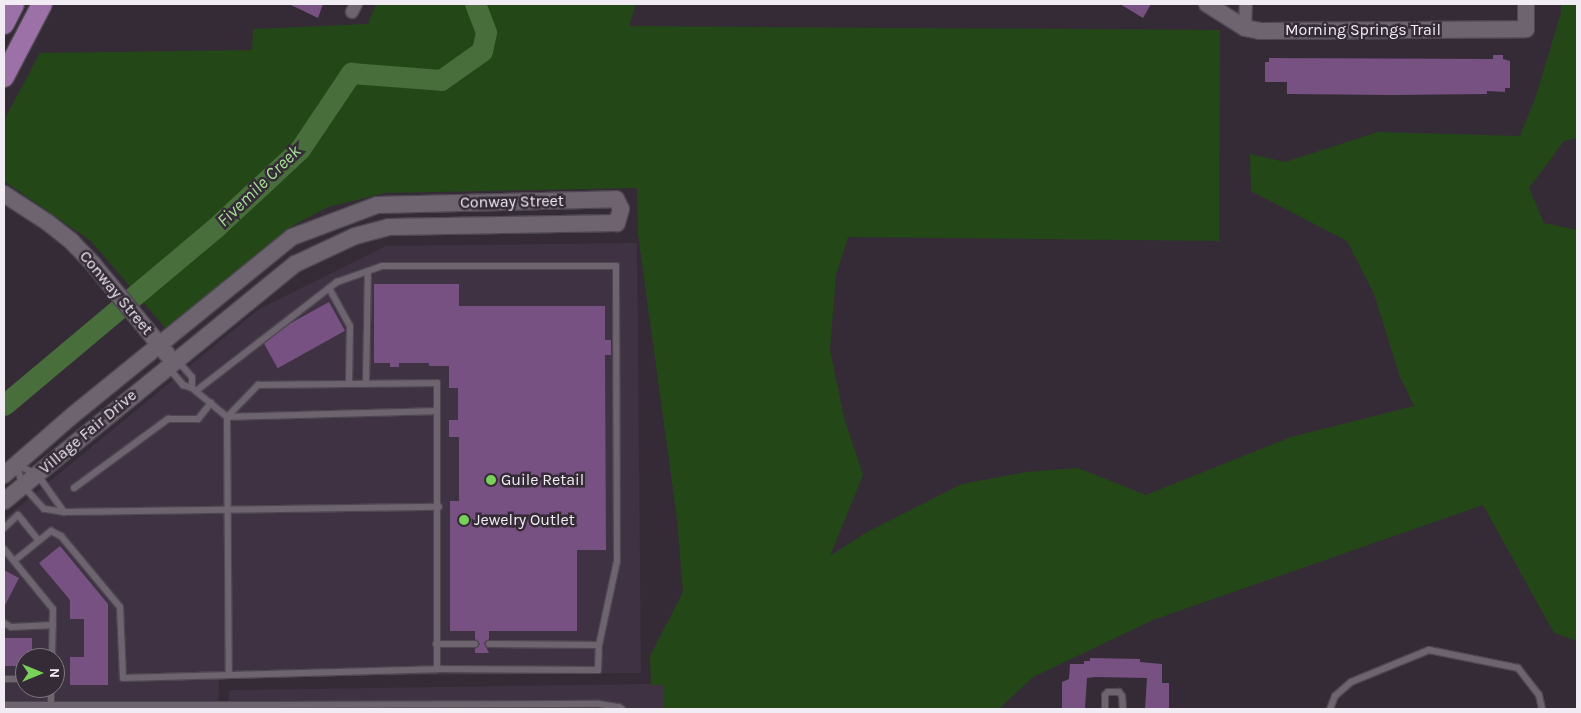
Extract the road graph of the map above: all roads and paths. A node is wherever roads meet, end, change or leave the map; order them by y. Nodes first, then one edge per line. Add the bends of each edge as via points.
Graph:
1 (14, 4) edge
2 (42, 4) edge
3 (1207, 4) edge
4 (1246, 4) edge
5 (1526, 4) edge
6 (4, 24) edge
7 (1245, 28) junction
8 (4, 77) edge
9 (4, 194) edge
10 (368, 271) junction
11 (330, 288) junction
12 (160, 345) junction
13 (173, 362) junction
14 (349, 384) junction
15 (366, 384) junction
16 (194, 389) junction
17 (210, 403) junction
18 (437, 411) junction
19 (227, 417) junction
20 (10, 470) edge
21 (37, 474) junction
22 (23, 486) junction
23 (74, 488) dead end
24 (4, 501) edge
25 (438, 507) junction
26 (227, 510) junction
27 (64, 512) junction
28 (4, 528) edge
29 (39, 542) junction
30 (4, 549) edge
31 (14, 561) junction
32 (4, 623) edge
33 (53, 625) junction
34 (436, 644) junction
35 (475, 644) dead end
36 (489, 644) dead end
37 (599, 644) junction
38 (52, 648) edge
39 (437, 669) junction
40 (228, 675) junction
41 (51, 698) edge
42 (4, 705) edge
43 (51, 705) junction
44 (104, 707) edge
45 (212, 707) edge
46 (269, 707) edge
47 (622, 709) edge
48 (1105, 709) edge
49 (1122, 709) edge
50 (1330, 709) edge
51 (1542, 709) edge

1 - 6 main road
2 - 8 main road
3 - 7 street, Morning Springs Trail
4 - 7 street
5 - 7 street, Morning Springs Trail via 1526,29 1260,31
9 - 12 street, Conway Street via 71,241
10 - 11 lane via 337,282
10 - 15 lane
10 - 37 lane via 382,266 616,266 617,561
11 - 14 lane via 350,326
11 - 16 lane
12 - 13 street
12 - 13 street, Conway Street via 292,237 377,205 616,199 621,209 617,222 389,227 355,236 295,264
12 - 20 street, Village Fair Drive
13 - 16 lane via 192,377
13 - 16 lane via 173,373 183,385
13 - 21 street, Village Fair Drive
14 - 15 lane
14 - 19 lane via 258,385
15 - 18 lane via 437,383
16 - 17 lane
17 - 19 lane
17 - 23 lane via 198,419 168,419
18 - 19 lane
18 - 25 lane
19 - 26 lane
20 - 21 lane
20 - 22 lane
21 - 22 street, Village Fair Drive
21 - 27 lane
22 - 24 street, Village Fair Drive
22 - 27 lane via 44,509
25 - 26 lane
25 - 34 lane
26 - 27 lane
26 - 40 lane
28 - 29 lane via 18,515
29 - 31 lane
29 - 40 lane via 51,531 60,536 120,607 123,678
30 - 31 lane
31 - 33 lane via 52,608
32 - 33 lane via 11,627
33 - 38 lane
34 - 35 lane
34 - 39 lane
36 - 37 lane
37 - 39 lane via 598,670
39 - 40 lane
41 - 43 lane
42 - 43 lane
43 - 44 lane
44 - 45 lane
45 - 46 lane
46 - 47 lane via 598,704
48 - 49 lane via 1108,692 1119,692
50 - 51 lane via 1335,696 1351,682 1429,650 1518,668 1539,695

